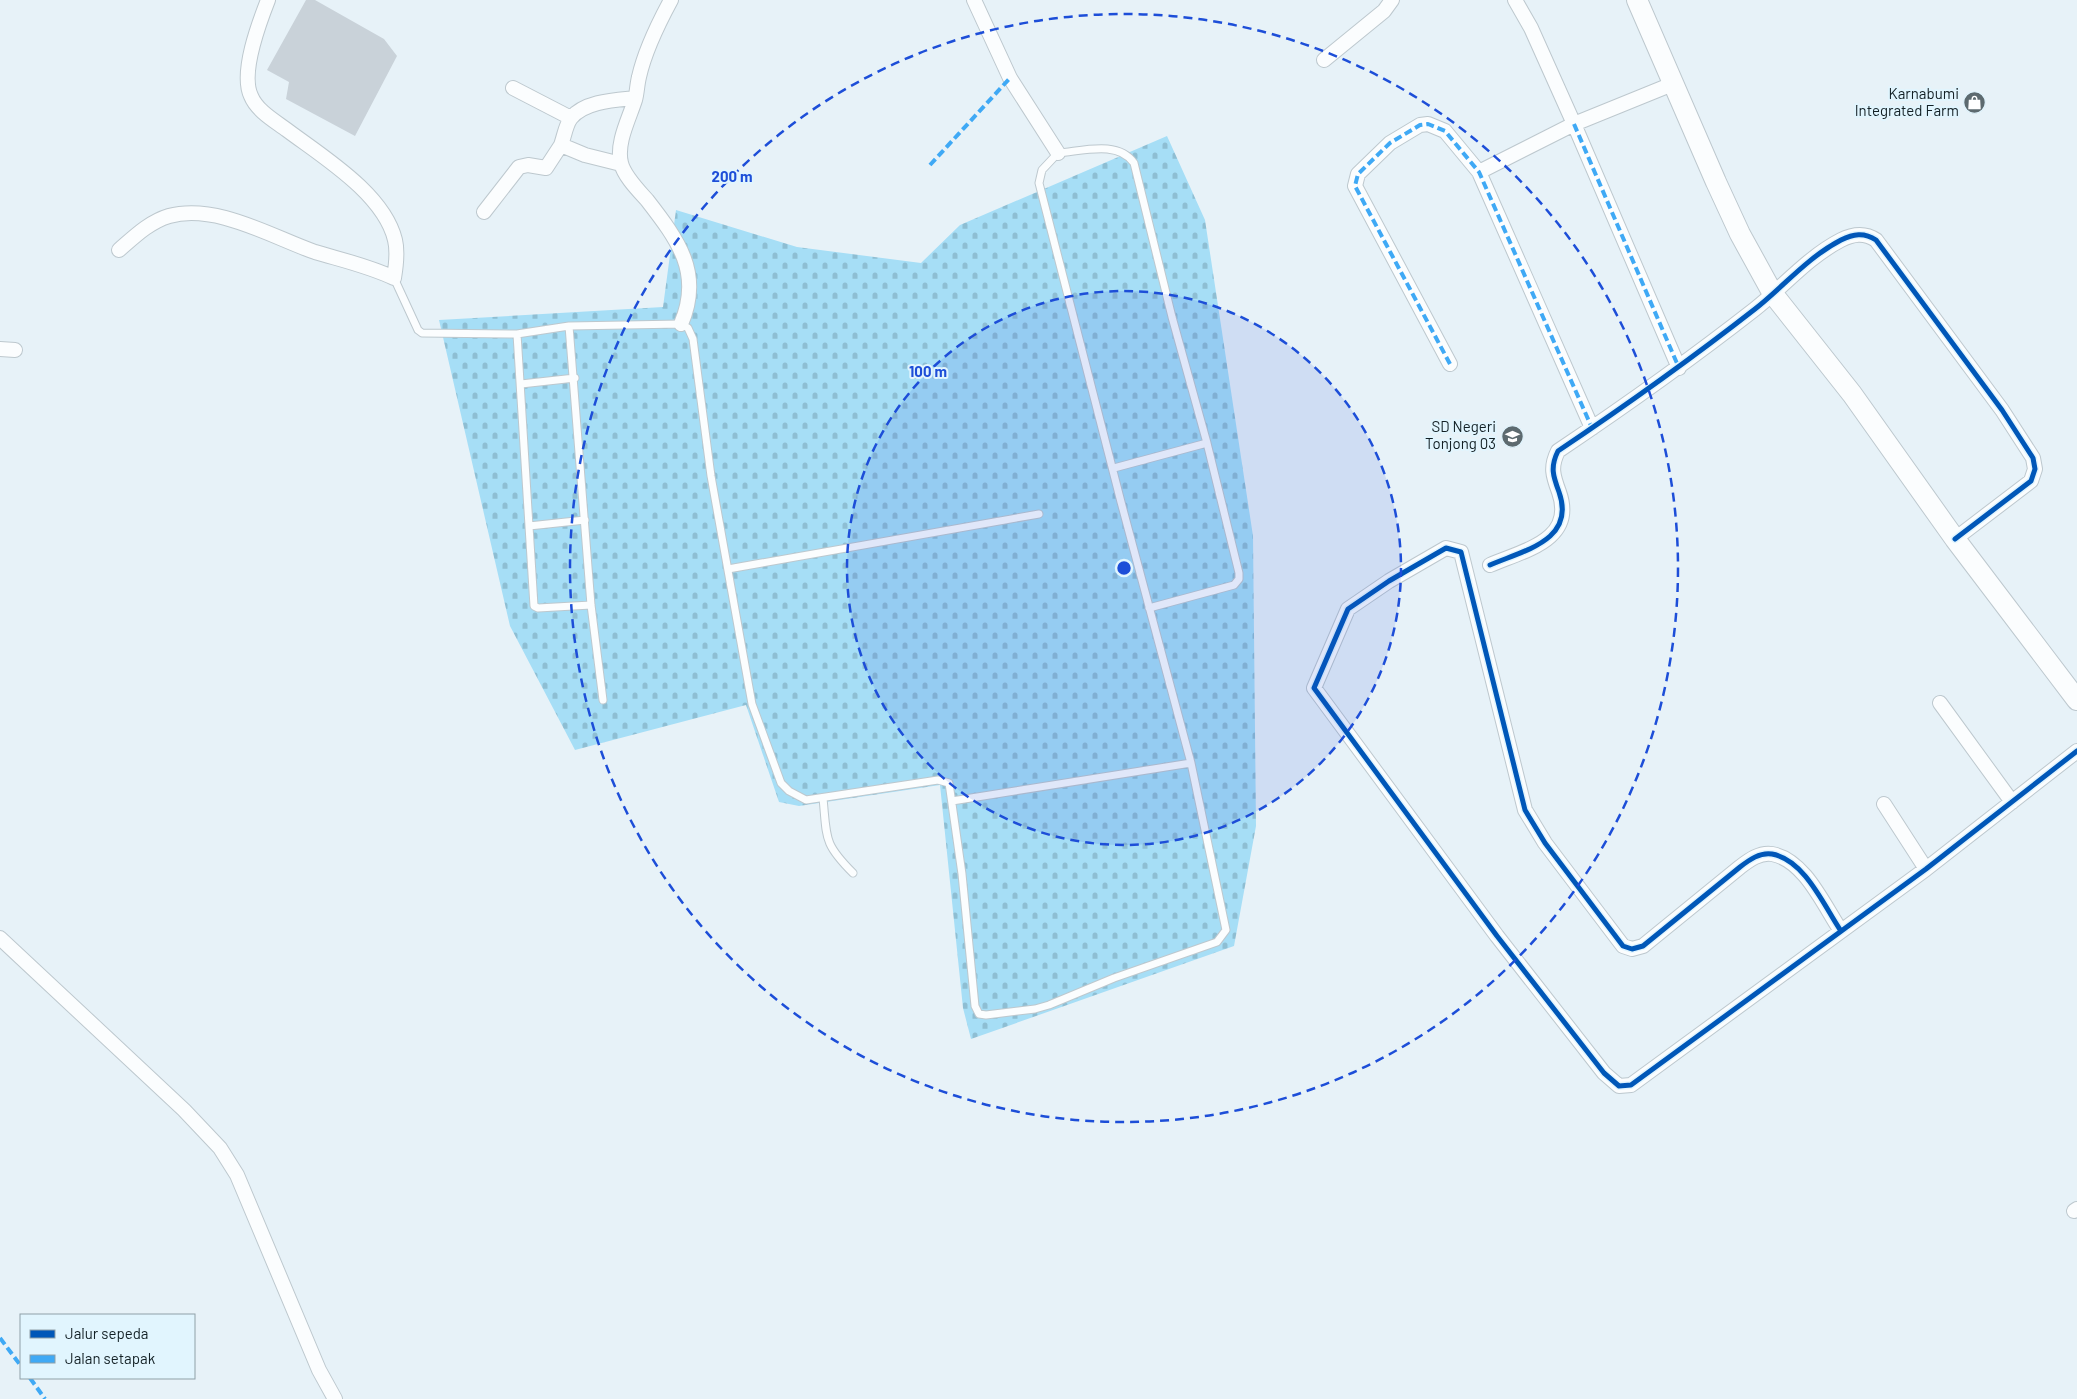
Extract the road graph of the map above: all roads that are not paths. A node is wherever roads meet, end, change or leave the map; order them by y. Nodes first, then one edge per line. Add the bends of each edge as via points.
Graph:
1 (268, 0) edge
2 (671, 0) edge
3 (974, 0) edge
4 (1392, 0) edge
5 (1515, 0) edge
6 (1637, 0) edge
7 (1324, 60) dead end
8 (1675, 82) junction
9 (513, 88) dead end
10 (635, 98) junction
11 (571, 118) junction
12 (1574, 124) junction
13 (562, 145) junction
14 (1058, 153) junction
15 (621, 164) junction
16 (1479, 172) junction
17 (484, 212) dead end
18 (119, 250) dead end
19 (394, 278) junction
20 (1774, 294) junction
21 (681, 324) junction
22 (569, 326) junction
23 (517, 334) junction
24 (0, 349) edge
25 (15, 350) dead end
26 (1450, 364) dead end
27 (1679, 368) junction
28 (575, 378) junction
29 (521, 384) junction
30 (1592, 428) junction
31 (1207, 443) junction
32 (1114, 468) junction
33 (1039, 514) dead end
34 (585, 520) junction
35 (529, 526) junction
36 (1955, 539) junction
37 (1490, 565) dead end
38 (728, 569) junction
39 (591, 605) junction
40 (1149, 608) junction
41 (603, 700) dead end
42 (2077, 700) edge
43 (1940, 703) dead end
44 (2077, 751) edge
45 (1191, 763) junction
46 (824, 798) junction
47 (952, 802) junction
48 (2012, 802) junction
49 (1884, 804) dead end
50 (1926, 869) junction
51 (853, 873) dead end
52 (1841, 931) junction
53 (0, 938) edge
54 (335, 1399) edge

1 - 19 street via 252,46 250,96 270,118 341,170 372,200 390,224 396,241
2 - 10 street via 651,42
3 - 14 street via 1010,78
4 - 7 street via 1384,11
5 - 12 street
6 - 8 street
8 - 12 street
8 - 20 street via 1740,234
9 - 11 street
10 - 11 street via 603,102
10 - 15 street via 622,142
11 - 13 street
12 - 16 street
12 - 27 street
13 - 15 street
13 - 17 street via 546,168 519,167
14 - 31 lane via 1115,149 1130,157 1134,164
14 - 32 lane via 1042,170 1039,183 1079,345
15 - 21 street via 682,253 691,290
16 - 26 street via 1445,131 1428,124 1420,125 1390,142 1356,179 1356,190
16 - 30 street
18 - 19 street via 146,227 169,216 194,213 218,216 313,251 371,267
19 - 23 lane via 421,332
20 - 27 street
20 - 36 street via 1852,394
20 - 36 street via 1829,247 1849,237 1862,234 1872,237 2002,410 2033,458 2035,469 2031,481
21 - 22 lane
21 - 38 lane via 688,328 693,339 710,476
22 - 23 lane
22 - 28 lane
23 - 29 lane
24 - 25 street
27 - 30 street
28 - 29 lane
28 - 34 lane
29 - 35 lane
30 - 37 street via 1558,452 1552,463 1552,474 1564,512 1558,529 1531,548
31 - 32 lane
31 - 40 lane via 1239,579 1234,585
32 - 40 lane
33 - 38 lane
34 - 35 lane
34 - 39 lane
35 - 39 lane via 535,607
36 - 42 street
38 - 46 lane via 752,704 781,783 806,800
39 - 41 lane
40 - 45 lane
43 - 48 street
44 - 48 street
45 - 47 lane
45 - 47 lane via 1225,934 1217,942 1035,1009 986,1015 976,1010
46 - 47 lane via 938,780 949,783
46 - 51 lane via 828,841
48 - 50 street
49 - 50 street
50 - 52 street
52 - 52 street via 1631,1085 1614,1084 1497,936 1314,688 1348,609 1446,548 1461,552 1525,810 1545,843 1623,946 1632,949 1643,946 1740,866 1763,854 1779,857 1800,871
53 - 54 street via 148,1075 220,1148 236,1175 319,1370

